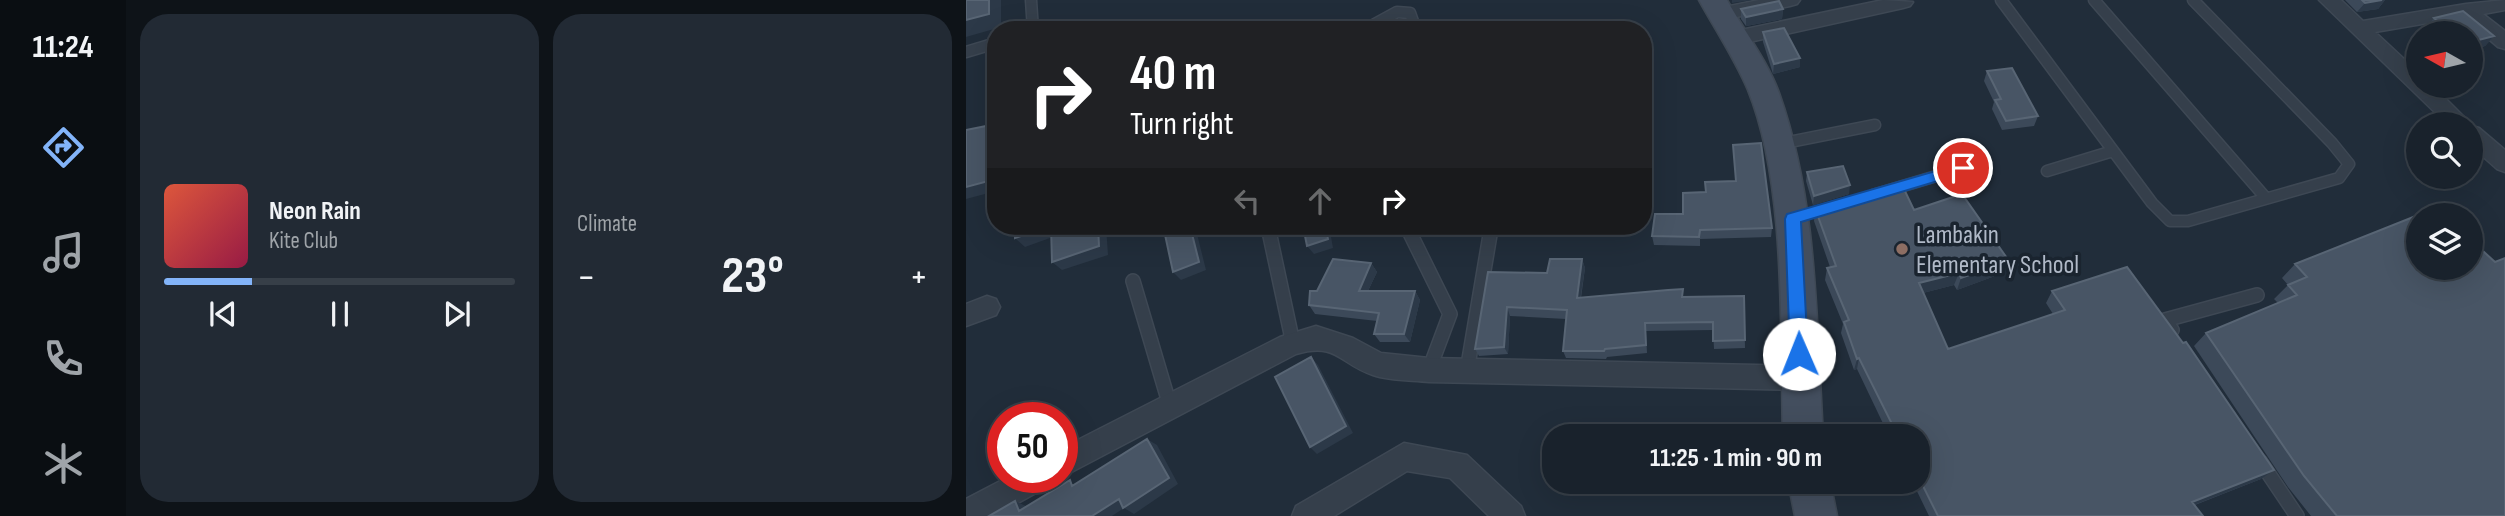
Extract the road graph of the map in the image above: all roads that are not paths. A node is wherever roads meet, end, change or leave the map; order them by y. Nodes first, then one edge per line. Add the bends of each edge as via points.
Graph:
1 (1031, 0) edge
2 (1790, 0) edge
3 (2000, 0) edge
4 (2094, 0) edge
5 (2193, 0) edge
6 (2329, 0) edge
7 (1903, 2) dead end
8 (2505, 4) edge
9 (2466, 9) junction
10 (1724, 17) edge
11 (1032, 21) edge
12 (1380, 21) edge
13 (1413, 21) edge
14 (2361, 29) junction
15 (2505, 42) edge
16 (987, 46) edge
17 (966, 52) edge
18 (2406, 72) edge
19 (2433, 98) edge
20 (2447, 112) edge
21 (1875, 125) dead end
22 (1779, 144) junction
23 (2483, 144) edge
24 (2113, 151) junction
25 (2505, 163) edge
26 (1963, 168) dead end
27 (2047, 171) dead end
28 (2264, 197) junction
29 (1858, 199) edge
30 (1410, 235) edge
31 (1490, 235) edge
32 (1270, 236) dead end
33 (1133, 281) dead end
34 (2257, 295) dead end
35 (2180, 343) edge
36 (1289, 345) junction
37 (1429, 370) junction
38 (1467, 371) junction
39 (1800, 378) junction
40 (1170, 405) junction
41 (1802, 424) edge
42 (2250, 447) edge
43 (1078, 454) edge
44 (1007, 493) edge
45 (1812, 494) edge
46 (966, 515) edge
47 (1307, 516) edge
48 (1510, 516) edge
49 (1816, 516) edge
50 (2297, 516) edge

1 - 11 lane
2 - 10 street
3 - 24 lane
4 - 28 lane
5 - 28 lane via 2349,164 2339,178
6 - 14 street
7 - 10 street
8 - 9 street
9 - 14 street
9 - 15 street
10 - 22 main road via 1763,90
12 - 13 lane via 1396,12 1410,13
14 - 18 street
16 - 17 lane
19 - 20 street
21 - 22 lane
22 - 39 main road via 1799,217
23 - 25 street
24 - 27 lane
24 - 28 lane via 2170,221 2188,221
26 - 29 lane
30 - 37 lane via 1450,314
31 - 38 lane
32 - 36 lane via 1291,334
33 - 40 lane
34 - 35 lane via 2165,320
36 - 37 street via 1316,337 1344,346 1377,365
36 - 40 street
37 - 38 street
38 - 39 street
39 - 41 main road
40 - 43 street
42 - 50 lane
44 - 46 street
45 - 49 main road
47 - 48 street via 1404,457 1457,465

